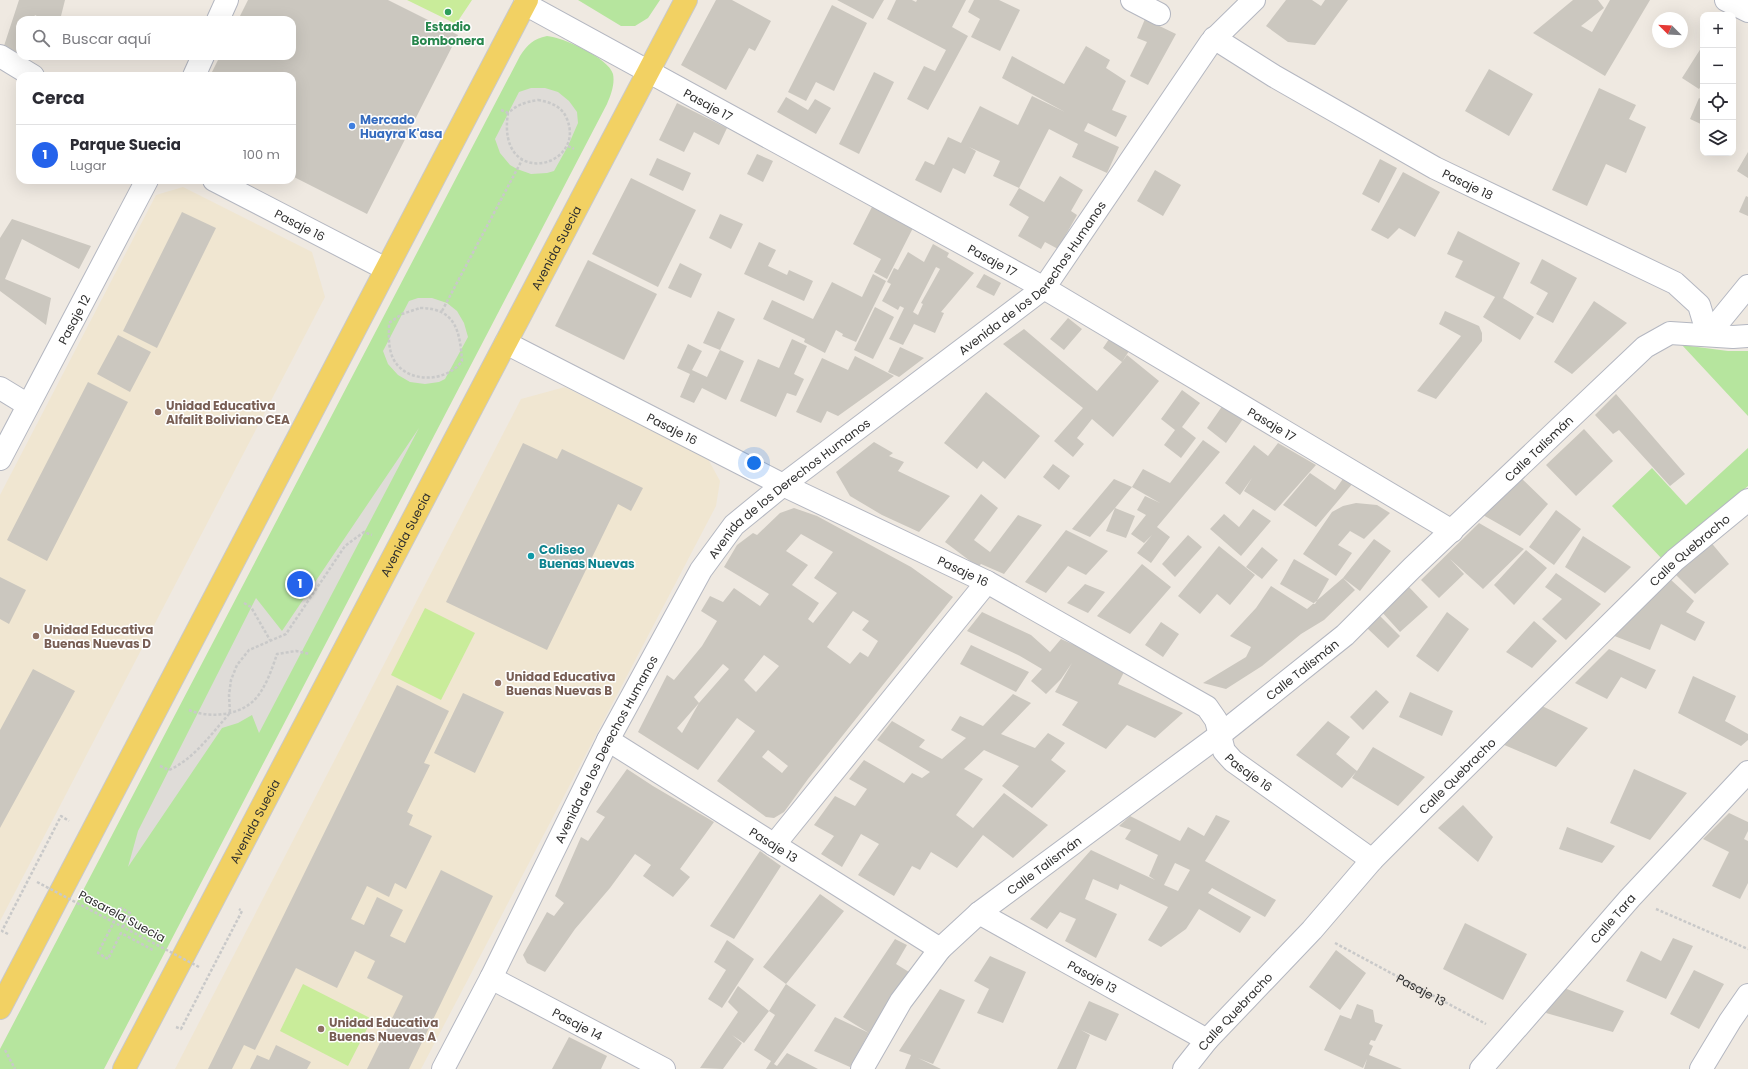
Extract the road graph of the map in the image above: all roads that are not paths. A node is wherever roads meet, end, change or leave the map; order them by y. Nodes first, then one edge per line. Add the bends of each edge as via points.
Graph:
1 (227, 0) edge
2 (686, 0) edge
3 (1132, 0) edge
4 (1254, 0) edge
5 (1726, 0) edge
6 (526, 2) edge
7 (1748, 11) edge
8 (1159, 14) dead end
9 (220, 16) edge
10 (1214, 38) junction
11 (0, 56) edge
12 (201, 60) edge
13 (26, 72) edge
14 (196, 72) edge
15 (648, 72) junction
16 (145, 184) edge
17 (222, 184) edge
18 (386, 269) junction
19 (1748, 286) edge
20 (1044, 288) junction
21 (1708, 335) junction
22 (1748, 336) edge
23 (506, 343) junction
24 (0, 388) edge
25 (28, 405) junction
26 (0, 459) edge
27 (783, 485) junction
28 (1748, 500) edge
29 (1452, 531) junction
30 (987, 582) junction
31 (1221, 734) junction
32 (608, 740) junction
33 (1748, 772) edge
34 (774, 845) junction
35 (1372, 860) junction
36 (979, 913) junction
37 (940, 949) junction
38 (491, 978) junction
39 (1748, 995) edge
40 (0, 1008) edge
41 (1207, 1040) junction
42 (124, 1069) edge
43 (443, 1069) edge
44 (664, 1069) edge
45 (862, 1069) edge
46 (1184, 1069) edge
47 (1481, 1069) edge
48 (1701, 1069) edge

1 - 9 street
2 - 15 main road, Avenida Suecia
3 - 8 street
4 - 10 street, Avenida de los Derechos Humanos
5 - 7 street
6 - 15 street, Pasaje 17
6 - 18 main road
10 - 20 street, Avenida de los Derechos Humanos
10 - 21 street, Pasaje 18 via 1274,76 1435,168 1675,283 1698,305
11 - 13 street
12 - 14 street
15 - 20 street, Pasaje 17
15 - 23 main road, Avenida Suecia
16 - 25 street, Pasaje 12
17 - 18 street, Pasaje 16
18 - 40 main road
19 - 21 street
20 - 27 street, Avenida de los Derechos Humanos
20 - 29 street, Pasaje 17
21 - 22 street, Calle Talismán
21 - 29 street, Calle Talismán via 1670,333 1645,347
23 - 27 street, Pasaje 16
23 - 42 main road, Avenida Suecia
24 - 25 street
25 - 26 street, Pasaje 12
27 - 30 street, Pasaje 16
27 - 32 street, Avenida de los Derechos Humanos via 734,525 701,570
28 - 35 street, Calle Quebracho via 1675,560
29 - 31 street, Calle Talismán via 1345,635
30 - 31 street, Pasaje 16 via 1207,707 1216,720
30 - 34 street
31 - 35 street, Pasaje 16 via 1224,751 1233,761
31 - 36 street, Calle Talismán
32 - 34 street, Pasaje 13
32 - 38 street, Avenida de los Derechos Humanos
33 - 47 street, Calle Tara via 1630,898
34 - 37 street, Pasaje 13
35 - 41 street, Calle Quebracho via 1312,930
36 - 37 street, Calle Talismán
36 - 41 street, Pasaje 13
37 - 45 street, Calle Talismán via 901,1000
38 - 43 street, Avenida de los Derechos Humanos
38 - 44 street, Pasaje 14
39 - 48 street
41 - 46 street, Calle Quebracho

